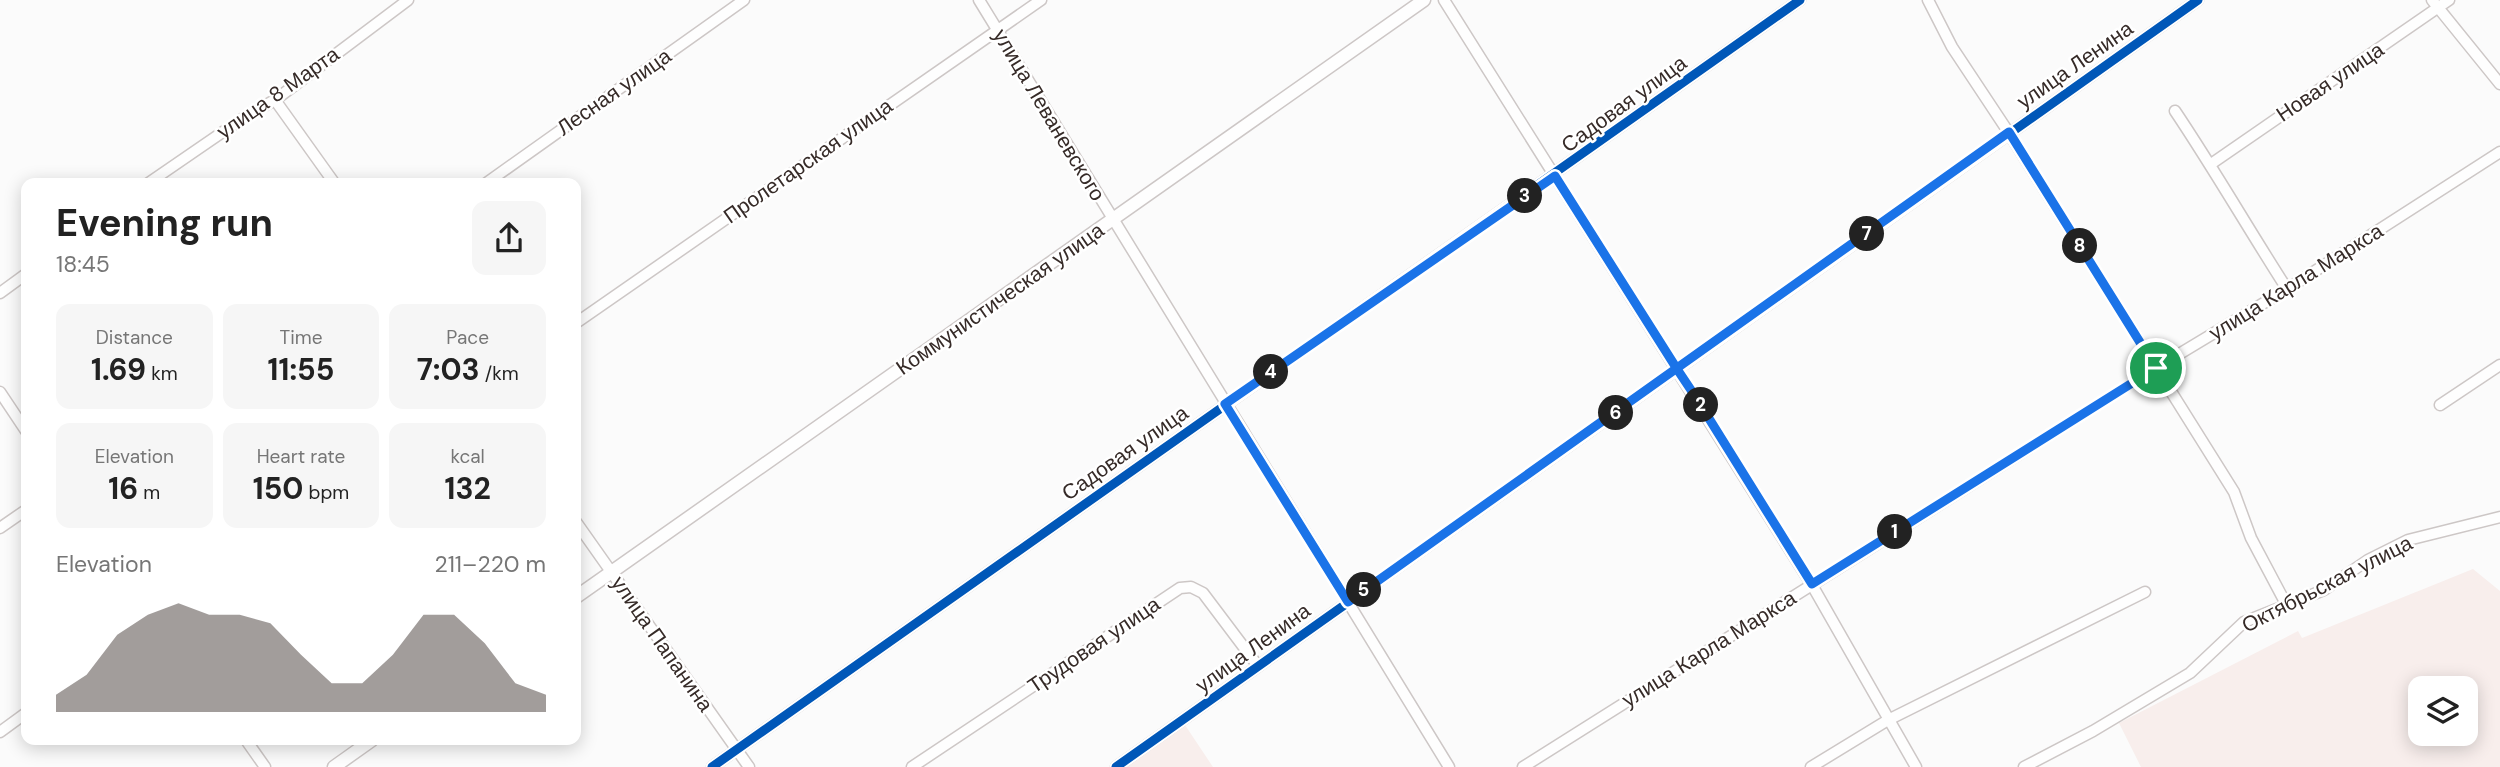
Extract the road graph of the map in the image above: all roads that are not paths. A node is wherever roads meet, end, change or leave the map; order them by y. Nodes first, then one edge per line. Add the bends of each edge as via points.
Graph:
1 (408, 0) edge
2 (744, 0) edge
3 (979, 0) edge
4 (1041, 0) edge
5 (1424, 0) edge
6 (1444, 0) edge
7 (1800, 0) edge
8 (1928, 0) edge
9 (2198, 0) edge
10 (2449, 0) edge
11 (2435, 4) edge
12 (998, 30) junction
13 (2500, 84) edge
14 (275, 100) junction
15 (2175, 111) dead end
16 (2009, 132) junction
17 (2500, 152) edge
18 (2211, 163) junction
19 (1555, 176) junction
20 (156, 178) edge
21 (331, 178) edge
22 (493, 178) edge
23 (1113, 220) junction
24 (21, 278) edge
25 (2287, 289) junction
26 (0, 293) edge
27 (581, 320) edge
28 (2500, 366) edge
29 (2156, 368) junction
30 (1677, 369) junction
31 (0, 392) edge
32 (1225, 404) junction
33 (2440, 405) dead end
34 (21, 424) edge
35 (21, 513) edge
36 (2500, 517) edge
37 (0, 528) edge
38 (581, 529) edge
39 (612, 572) junction
40 (1812, 584) junction
41 (2145, 592) dead end
42 (581, 594) edge
43 (1348, 602) junction
44 (2286, 604) junction
45 (1258, 666) junction
46 (21, 717) edge
47 (1888, 720) junction
48 (0, 732) edge
49 (250, 745) edge
50 (365, 745) edge
51 (737, 750) junction
52 (265, 767) edge
53 (334, 767) edge
54 (712, 767) edge
55 (749, 767) edge
56 (912, 767) edge
57 (1116, 767) edge
58 (1449, 767) edge
59 (1523, 767) edge
60 (1811, 767) edge
61 (1916, 767) edge
62 (2024, 767) edge

1 - 14 street, улица 8 Марта
2 - 22 street, Лесная улица
3 - 12 street, улица Леваневского
4 - 12 street, Пролетарская улица
5 - 23 street, Коммунистическая улица
6 - 19 street
7 - 19 street, Садовая улица
8 - 16 street via 1952,47
9 - 16 street, улица Ленина
10 - 11 street, Новая улица
11 - 13 street
11 - 18 street, Новая улица
12 - 23 street, улица Леваневского
12 - 27 street, Пролетарская улица
14 - 20 street, улица 8 Марта
14 - 21 street
15 - 18 street
16 - 29 street
16 - 30 street, улица Ленина
17 - 25 street, улица Карла Маркса
18 - 25 street
19 - 30 street
19 - 32 street, Садовая улица
23 - 32 street, улица Леваневского
23 - 39 street, Коммунистическая улица
24 - 26 street
25 - 29 street, улица Карла Маркса
28 - 33 street
29 - 40 street, улица Карла Маркса
29 - 44 street via 2234,492 2250,538
30 - 40 street
30 - 43 street, улица Ленина
31 - 34 street
32 - 43 street, улица Леваневского
32 - 51 street, Садовая улица
35 - 37 street
36 - 44 street, Октябрьская улица via 2407,540 2323,590
38 - 39 street, улица Папанина
39 - 42 street, Коммунистическая улица
39 - 51 street, улица Папанина
40 - 47 street
40 - 59 street, улица Карла Маркса
41 - 47 street
43 - 45 street, улица Ленина
43 - 58 street, улица Леваневского
44 - 62 street, Октябрьская улица via 2244,622 2190,673
45 - 56 street, Трудовая улица via 1203,593 1180,588
45 - 57 street, улица Ленина
46 - 48 street
47 - 60 street
47 - 61 street
49 - 52 street
50 - 53 street
51 - 54 street, Садовая улица
51 - 55 street, улица Папанина

